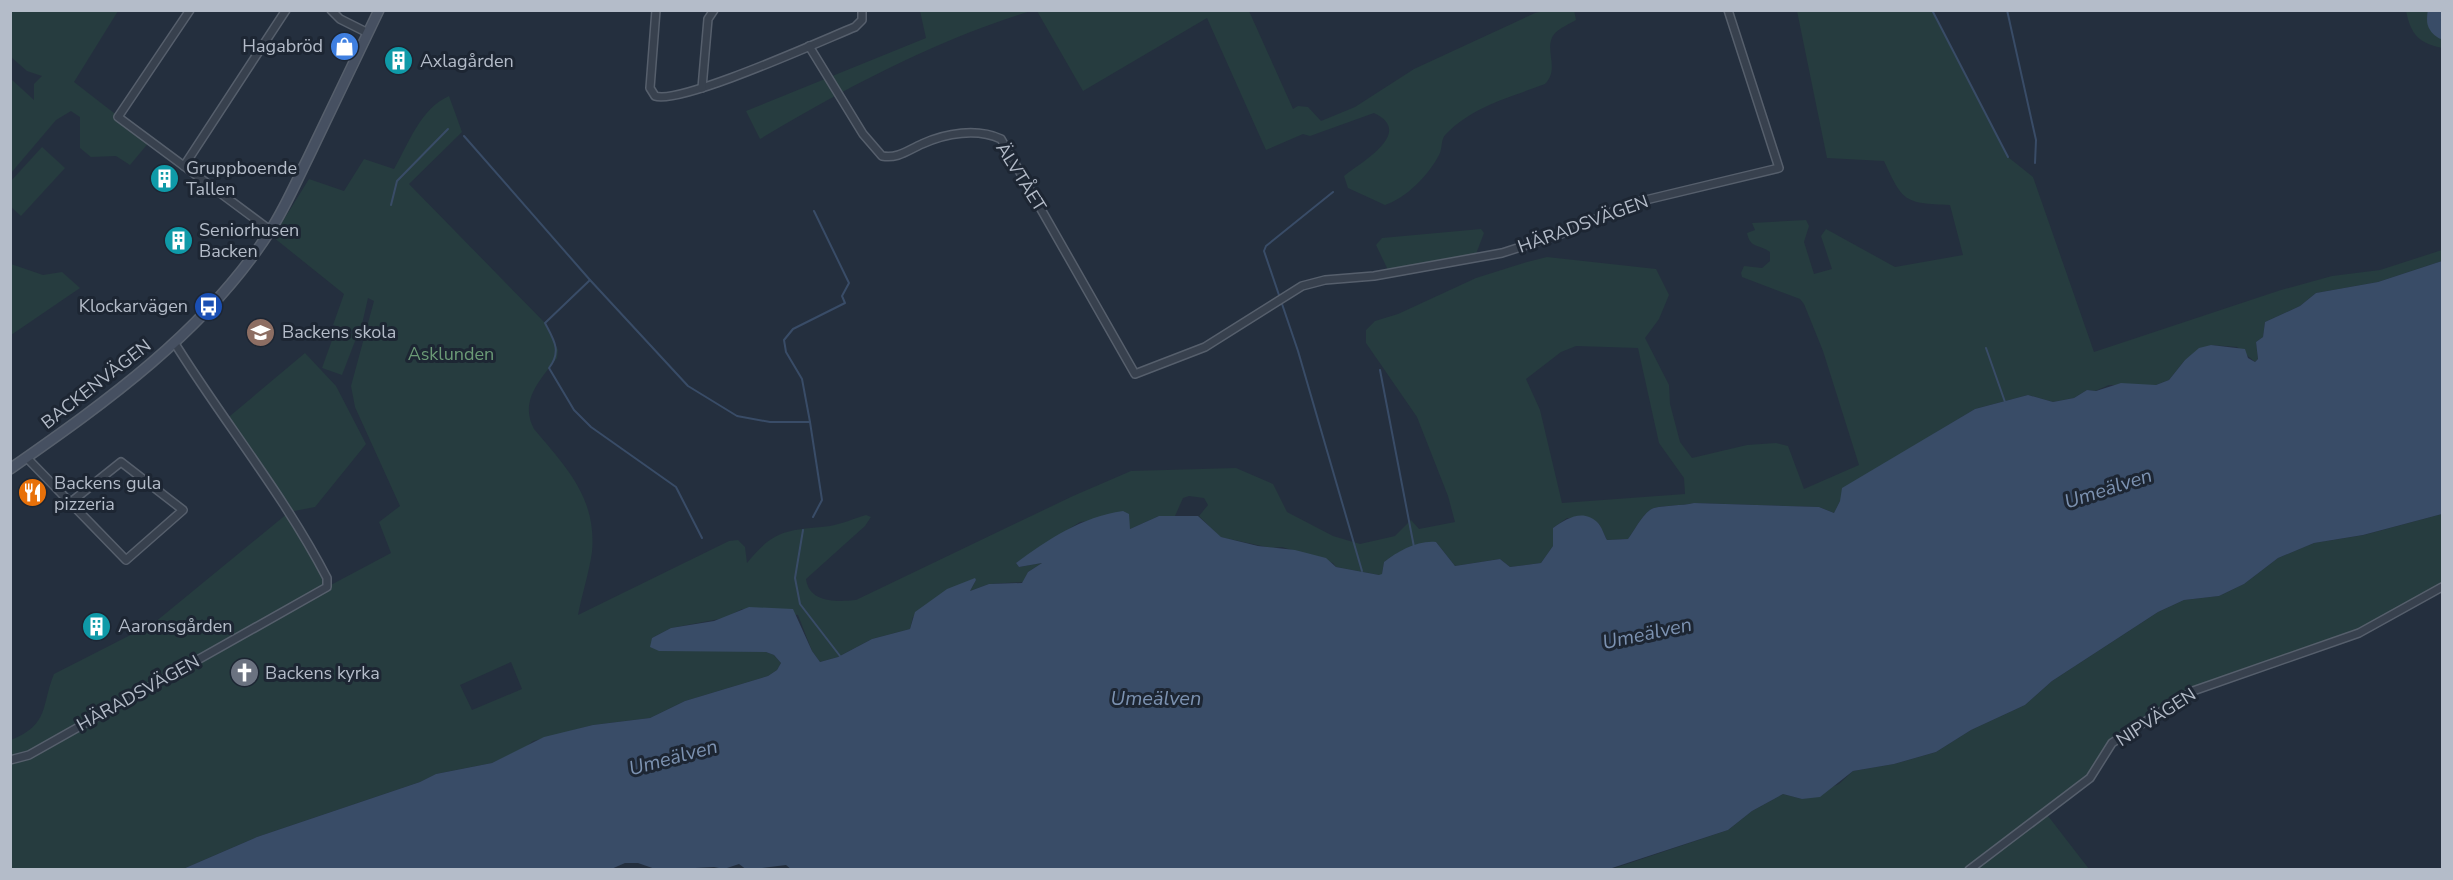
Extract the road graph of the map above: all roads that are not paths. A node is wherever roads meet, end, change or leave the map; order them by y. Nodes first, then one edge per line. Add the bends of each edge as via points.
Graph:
1 (190, 10) edge
2 (286, 10) edge
3 (331, 10) edge
4 (379, 10) edge
5 (656, 10) edge
6 (714, 10) edge
7 (862, 10) edge
8 (1728, 10) edge
9 (368, 33) junction
10 (809, 46) junction
11 (702, 88) junction
12 (184, 166) junction
13 (270, 230) junction
14 (174, 342) junction
15 (1135, 374) joint
16 (27, 458) junction
17 (10, 469) edge
18 (70, 502) junction
19 (2442, 586) edge
20 (10, 760) edge
21 (1969, 870) edge

1 - 12 street via 118,117
2 - 12 street
3 - 9 street
4 - 9 street, BACKENVÄGEN
5 - 11 street via 652,92 664,98
6 - 11 street via 708,19
7 - 10 street via 858,26
8 - 15 street, HÄRADSVÄGEN via 1779,168 1629,204 1567,232 1502,253 1302,286 1205,346
9 - 13 street, BACKENVÄGEN
10 - 11 street
10 - 15 street, ÄLVTÅET via 863,134 882,156 897,156 955,134 1001,139
12 - 13 street
13 - 14 street, BACKENVÄGEN via 225,288
14 - 16 street, BACKENVÄGEN via 138,376
14 - 20 street, HÄRADSVÄGEN via 288,513 327,578 327,587 28,755
16 - 17 street, BACKENVÄGEN
16 - 18 street
18 - 18 street via 126,560 183,510 121,462
19 - 21 street, NIPVÄGEN via 2359,633 2193,691 2112,743 2090,778

